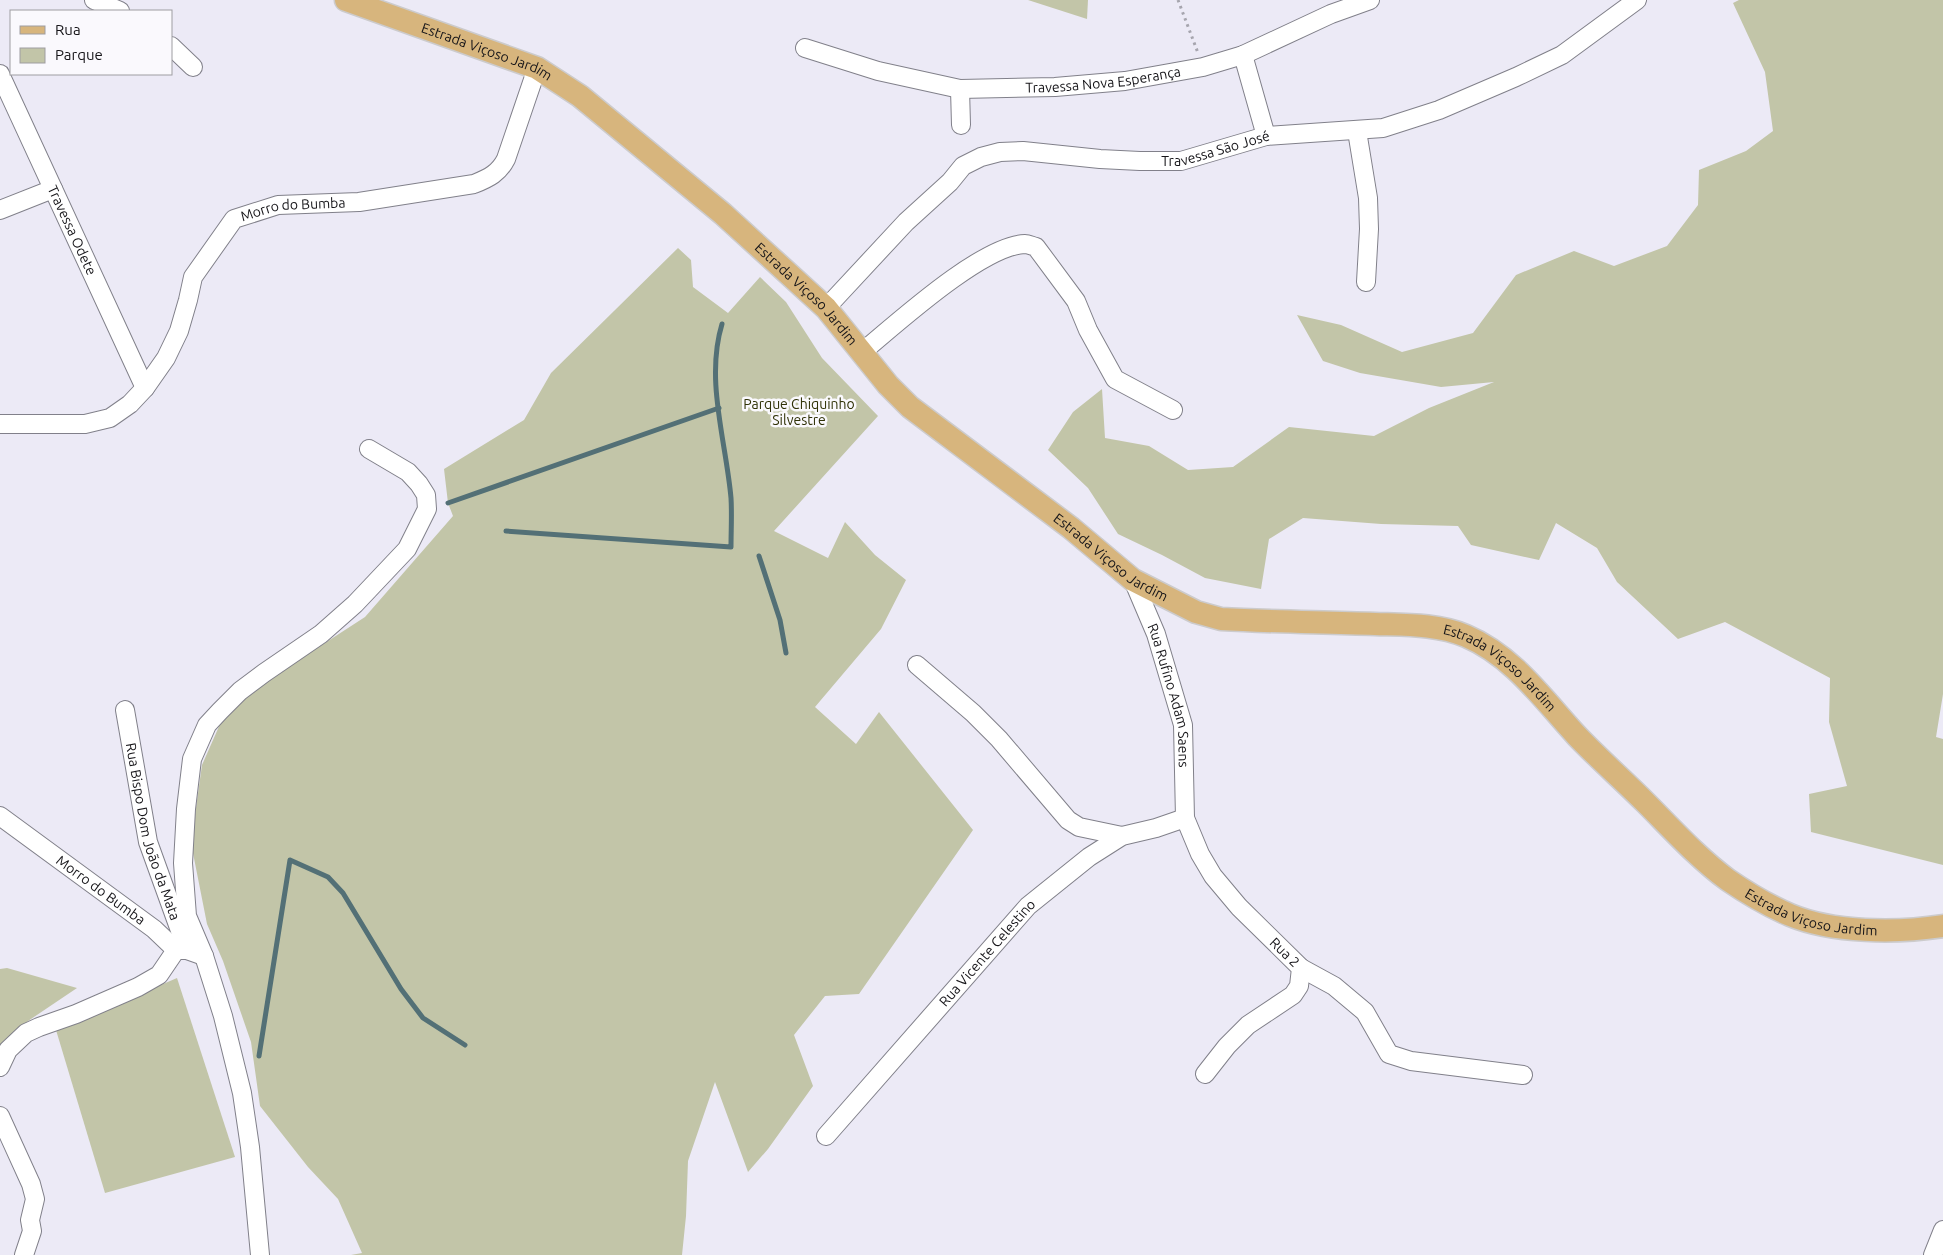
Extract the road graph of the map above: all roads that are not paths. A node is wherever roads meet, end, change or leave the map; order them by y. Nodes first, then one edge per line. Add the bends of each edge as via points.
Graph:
1 (94, 0) edge
2 (346, 0) edge
3 (1370, 0) edge
4 (1637, 0) edge
5 (118, 10) edge
6 (172, 47) edge
7 (805, 48) dead end
8 (1243, 55) junction
9 (193, 67) dead end
10 (537, 68) junction
11 (0, 74) edge
12 (960, 89) junction
13 (961, 125) dead end
14 (1357, 131) junction
15 (1266, 136) junction
16 (53, 189) junction
17 (0, 210) edge
18 (1366, 282) dead end
19 (826, 308) junction
20 (861, 353) junction
21 (145, 388) junction
22 (1174, 410) dead end
23 (0, 424) edge
24 (369, 449) dead end
25 (1132, 580) junction
26 (917, 665) dead end
27 (125, 710) dead end
28 (0, 816) edge
29 (1185, 818) junction
30 (1122, 836) junction
31 (1943, 926) edge
32 (181, 950) junction
33 (204, 956) junction
34 (1301, 968) junction
35 (0, 1067) edge
36 (1205, 1074) dead end
37 (1523, 1075) dead end
38 (0, 1116) edge
39 (826, 1136) dead end
40 (1943, 1230) edge
41 (24, 1255) edge
42 (260, 1255) edge
43 (1933, 1255) edge

1 - 5 street
2 - 10 main road, Estrada Viçoso Jardim
3 - 8 street, Travessa Nova Esperança
4 - 14 street, Travessa São José via 1562,55 1516,77 1439,110 1383,128
6 - 9 street
7 - 12 street, Travessa Nova Esperança via 878,71
8 - 12 street, Travessa Nova Esperança via 1203,67 1125,81 1055,87
8 - 15 street
10 - 19 main road, Estrada Viçoso Jardim via 615,124 723,214
10 - 21 street, Morro do Bumba via 506,159 489,178 474,184 359,202 278,205 234,219 193,277 179,331 166,358
11 - 16 street, Travessa Odete
12 - 13 street
14 - 15 street, Travessa São José
14 - 18 street via 1368,198
15 - 19 street, Travessa São José via 1182,161 1140,162 1023,151 981,157 963,166
16 - 17 street
16 - 21 street, Travessa Odete
19 - 20 main road, Estrada Viçoso Jardim
20 - 22 street via 933,293 969,268 990,255 1025,244 1036,247 1076,301 1115,379
20 - 25 main road, Estrada Viçoso Jardim via 910,407 1071,528
21 - 23 street, Morro do Bumba via 110,418 85,424
24 - 33 street, Rua Bispo Dom João da Mata via 408,472 426,495 426,509 407,549 355,604 322,634 240,692 207,725 192,759 183,864 187,916
25 - 29 street, Rua Rufino Adam Saens via 1156,634 1183,725
25 - 31 main road, Estrada Viçoso Jardim via 1196,612 1220,619 1400,625 1442,629 1466,636 1501,656 1519,671 1578,737 1685,843 1728,880 1760,900 1791,915 1824,925 1890,930
26 - 30 street via 999,739 1068,820 1079,827
27 - 32 street, Rua Bispo Dom João da Mata via 148,842
28 - 32 street, Morro do Bumba
29 - 30 street, Rua Vicente Celestino
29 - 34 street, Rua 2 via 1213,876
30 - 39 street, Rua Vicente Celestino via 1089,857 1028,906
32 - 33 street, Morro do Bumba
32 - 35 street via 159,975 138,988 26,1033 8,1050
33 - 42 street, Rua Bispo Dom João da Mata via 242,1093
34 - 36 street, Rua 2 via 1299,986 1293,995 1248,1025
34 - 37 street via 1334,986 1365,1012 1389,1054 1411,1061
38 - 41 street via 35,1199 30,1220 32,1231
40 - 43 street

